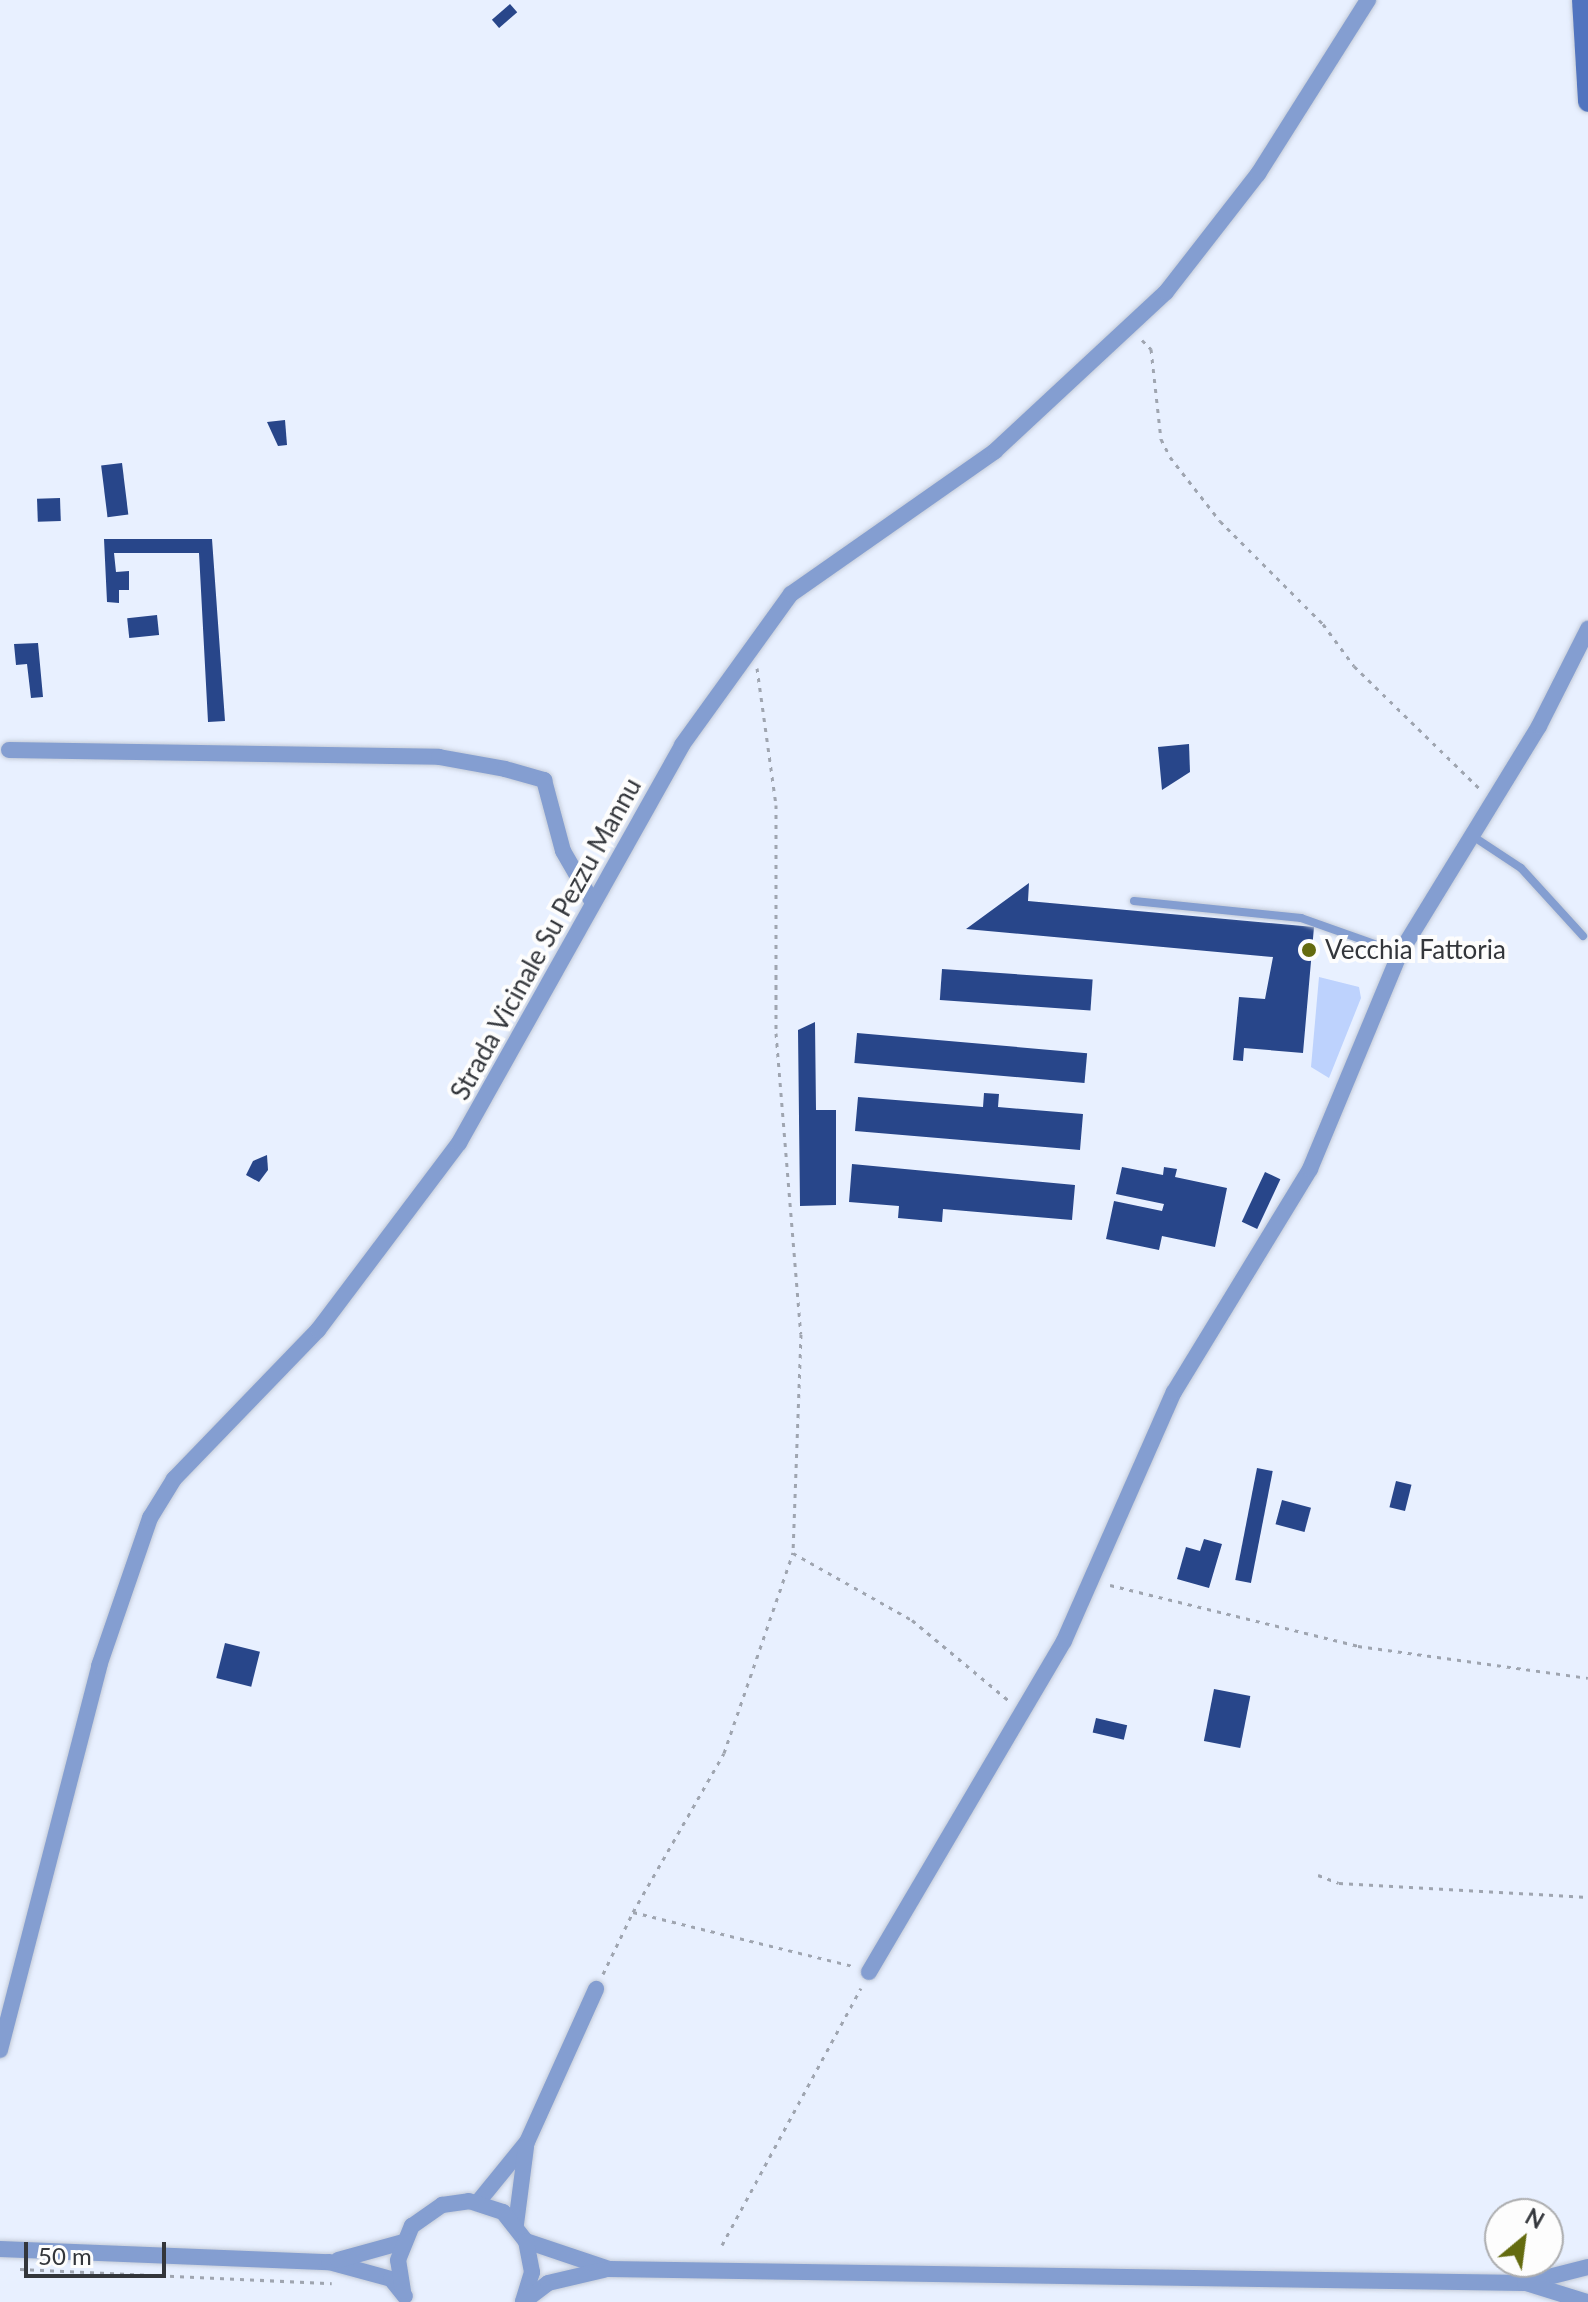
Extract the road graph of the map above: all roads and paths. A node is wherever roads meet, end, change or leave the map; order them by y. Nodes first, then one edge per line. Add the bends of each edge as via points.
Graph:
1 (1368, 0) edge
2 (1582, 0) edge
3 (1588, 102) edge
4 (1128, 326) junction
5 (1588, 629) edge
6 (751, 651) junction
7 (9, 750) dead end
8 (1493, 802) junction
9 (1474, 837) junction
10 (1134, 901) dead end
11 (593, 903) junction
12 (1583, 936) dead end
13 (1400, 953) junction
14 (793, 1553) junction
15 (1094, 1581) junction
16 (1588, 1678) edge
17 (1024, 1712) junction
18 (1318, 1875) dead end
19 (1588, 1897) edge
20 (633, 1912) junction
21 (869, 1972) junction
22 (596, 1989) joint
23 (0, 2050) edge
24 (527, 2142) junction
25 (478, 2202) junction
26 (516, 2224) junction
27 (526, 2241) junction
28 (403, 2242) junction
29 (722, 2245) dead end
30 (0, 2249) edge
31 (329, 2262) junction
32 (1588, 2267) edge
33 (13, 2268) dead end
34 (609, 2269) junction
35 (337, 2283) dead end
36 (1525, 2283) junction
37 (406, 2299) edge
38 (523, 2302) edge
39 (1587, 2302) edge

1 - 4 street, Strada Vicinale Su Pezzu Mannu via 1258,174 1166,292
2 - 3 main road
4 - 6 street, Strada Vicinale Su Pezzu Mannu via 995,451 791,594
4 - 8 path via 1151,349 1161,439 1170,457 1220,521 1323,624 1354,666
5 - 8 street
6 - 11 street, Strada Vicinale Su Pezzu Mannu via 682,745
6 - 14 path via 764,689 776,805 776,1033 801,1334
7 - 11 street via 439,757 505,769 544,780 563,851
8 - 9 street
9 - 12 lane via 1521,868
9 - 13 street
10 - 13 lane via 1301,918
11 - 23 street, Strada Vicinale Su Pezzu Mannu via 459,1143 411,1210 318,1330 197,1450 150,1518 67,1776
13 - 15 street via 1310,1169 1174,1392
14 - 17 path via 912,1620
14 - 20 path via 724,1753
15 - 16 path via 1358,1646
15 - 17 street
17 - 21 street via 918,1880
18 - 19 path via 1339,1883
20 - 21 path via 804,1950
20 - 22 path
21 - 29 path
22 - 24 street
24 - 25 street
24 - 26 street
25 - 26 street
25 - 28 street via 434,2209
26 - 27 street
27 - 34 street
27 - 38 street via 532,2272
28 - 31 street
28 - 37 street via 398,2269
30 - 31 street
31 - 37 street via 391,2279
32 - 36 street
33 - 35 path
34 - 36 street
34 - 38 street via 548,2283
36 - 39 street

